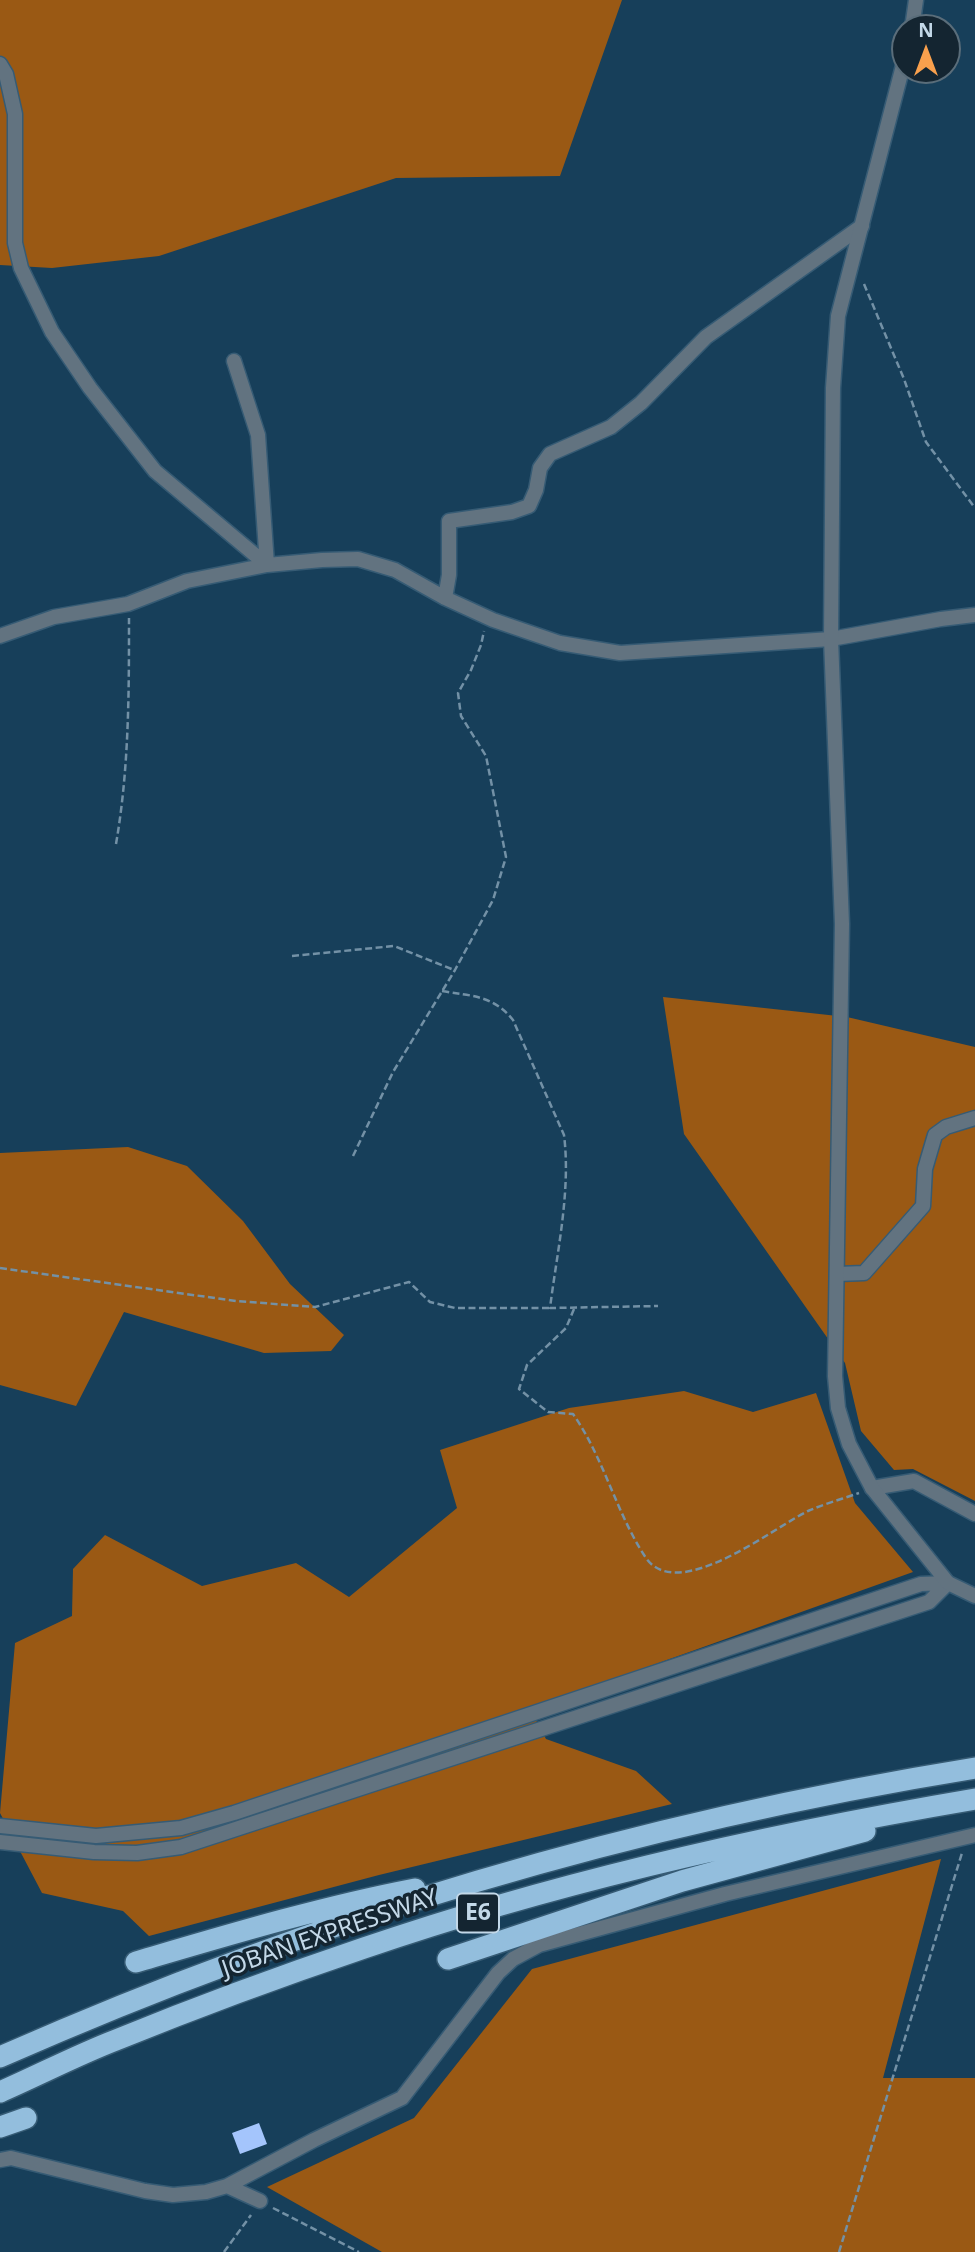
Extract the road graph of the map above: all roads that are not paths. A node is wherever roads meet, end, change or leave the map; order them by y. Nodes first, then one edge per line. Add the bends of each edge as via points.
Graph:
1 (0, 64) edge
2 (898, 84) edge
3 (862, 226) junction
4 (234, 361) dead end
5 (267, 565) junction
6 (445, 598) junction
7 (975, 615) edge
8 (0, 636) edge
9 (831, 639) junction
10 (975, 1118) edge
11 (837, 1274) junction
12 (872, 1488) junction
13 (975, 1514) edge
14 (948, 1583) junction
15 (975, 1596) edge
16 (975, 1768) edge
17 (975, 1799) edge
18 (0, 1826) edge
19 (971, 1836) edge
20 (0, 1842) edge
21 (524, 1867) junction
22 (449, 1959) dead end
23 (136, 1962) dead end
24 (0, 2057) edge
25 (0, 2091) edge
26 (26, 2118) dead end
27 (0, 2127) edge
28 (0, 2160) edge
29 (227, 2186) junction
30 (260, 2202) road end

1 - 5 street via 15,114 15,243 21,268 52,332 155,471
2 - 3 street
3 - 6 street via 706,337 611,427 551,454 540,468 529,506 449,521
3 - 9 street via 838,316 832,388
4 - 5 street via 258,435
5 - 6 street via 358,559 395,570
5 - 8 street via 187,581 128,604 54,617
6 - 9 street via 560,643 620,653
7 - 9 street
9 - 11 street via 842,924
10 - 11 street via 935,1135 925,1170 923,1206 864,1273
11 - 12 street via 838,1408 849,1444
12 - 13 street via 914,1481
12 - 14 street
14 - 15 street
14 - 18 street via 922,1584 181,1828 96,1836
14 - 20 street via 929,1602 181,1847 94,1852
16 - 21 highway, JOBAN EXPRESSWAY / E6 via 752,1811
17 - 22 highway via 682,1881
17 - 25 highway, JOBAN EXPRESSWAY / E6 via 750,1842 522,1899 366,1947 227,1997 114,2040
19 - 29 street via 725,1894 539,1945 498,1973 402,2098
21 - 23 highway via 378,1896
21 - 24 highway, JOBAN EXPRESSWAY / E6 via 219,1968 108,2009
26 - 27 highway
28 - 29 street via 11,2158 173,2195
29 - 30 street

